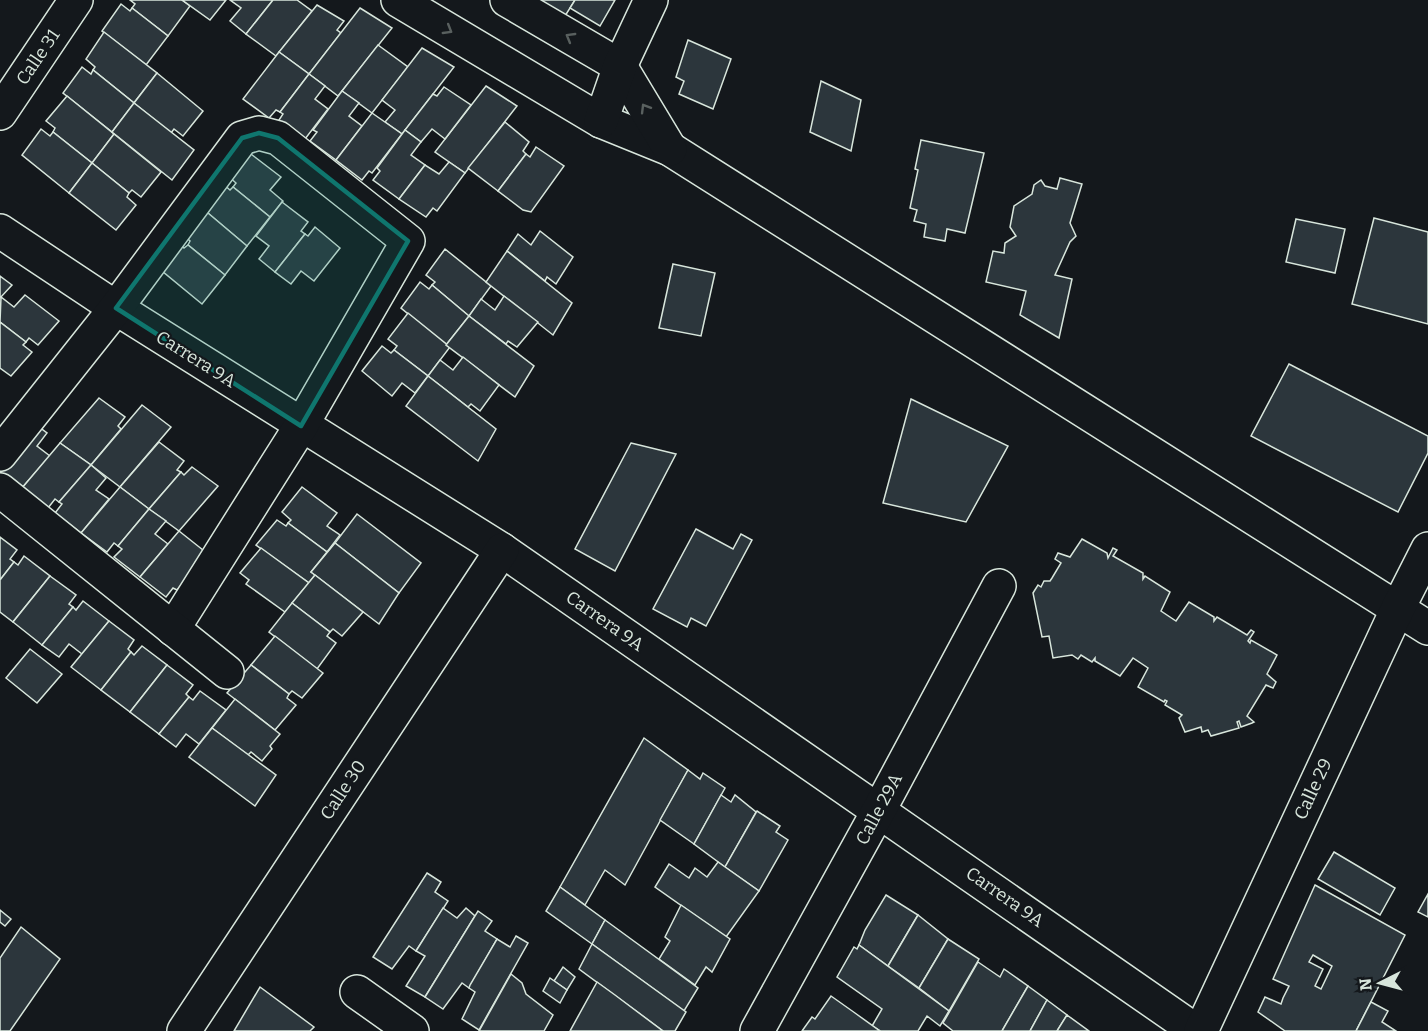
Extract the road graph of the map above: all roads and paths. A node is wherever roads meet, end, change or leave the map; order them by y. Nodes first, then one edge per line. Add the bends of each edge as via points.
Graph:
1 (76, 0) edge
2 (398, 0) edge
3 (507, 0) edge
4 (651, 0) edge
5 (620, 66) junction
6 (0, 113) edge
7 (601, 121) junction
8 (670, 149) junction
9 (0, 231) edge
10 (116, 309) junction
11 (301, 426) junction
12 (0, 454) edge
13 (0, 490) edge
14 (1428, 549) edge
15 (502, 550) junction
16 (999, 586) dead end
17 (1398, 608) junction
18 (1428, 628) edge
19 (173, 629) junction
20 (226, 672) dead end
21 (879, 810) junction
22 (357, 992) dead end
23 (184, 1031) edge
24 (412, 1031) edge
25 (757, 1031) edge
26 (1196, 1031) edge
27 (1201, 1031) edge

1 - 6 street, Calle 31
2 -> 7 street
5 -> 3 street
4 - 5 street
5 - 7 street
8 -> 5 street
7 - 8 street
8 - 17 street
9 - 10 street, Carrera 9A
10 - 11 street, Carrera 9A
10 - 11 street via 242,138 260,133 278,138 408,241
10 - 12 street
11 - 15 street, Carrera 9A
11 - 19 street
13 - 19 street
14 - 17 street, Calle 29
15 - 21 street, Carrera 9A
15 - 23 street, Calle 30
16 - 21 street, Calle 29A
17 - 18 street
17 - 27 street, Calle 29
19 - 20 street
21 - 25 street, Calle 29A
21 - 26 street, Carrera 9A
22 - 24 street

